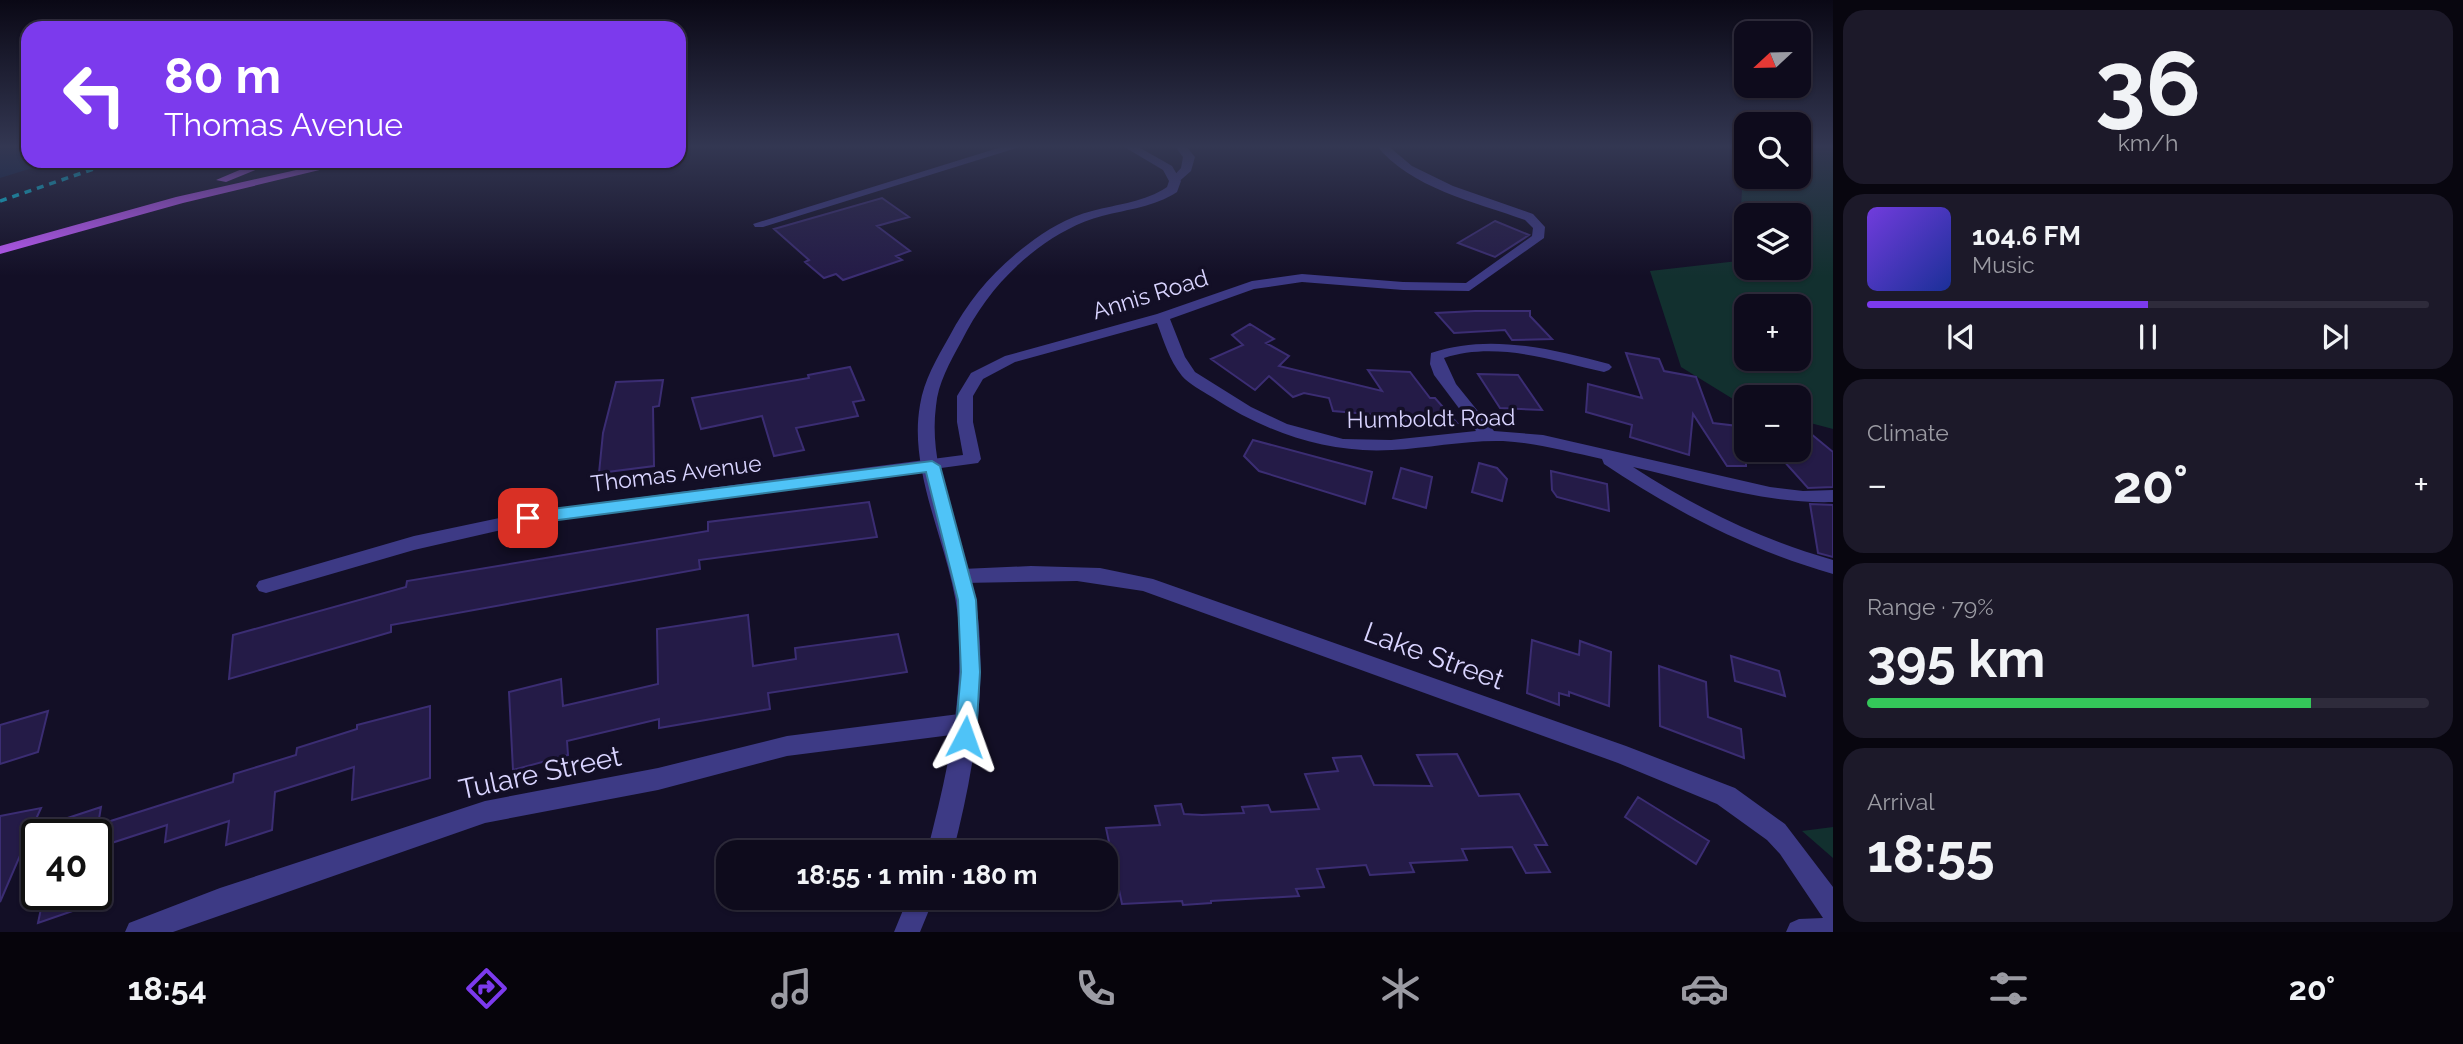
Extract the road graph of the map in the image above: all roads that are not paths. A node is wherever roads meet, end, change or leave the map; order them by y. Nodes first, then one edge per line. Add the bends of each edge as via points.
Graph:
1 (193, 188) edge
2 (228, 188) edge
3 (877, 188) edge
4 (1173, 188) edge
5 (1456, 188) edge
6 (99, 222) junction
7 (759, 224) dead end
8 (0, 250) edge
9 (1162, 317) junction
10 (1604, 367) dead end
11 (1490, 436) junction
12 (1599, 453) junction
13 (932, 466) junction
14 (1833, 496) edge
15 (1833, 567) edge
16 (962, 576) junction
17 (266, 586) dead end
18 (967, 723) junction
19 (943, 840) edge
20 (1833, 909) edge
21 (916, 910) edge
22 (1833, 931) edge
23 (138, 932) edge
24 (907, 932) edge
25 (1799, 932) edge

1 - 6 main road
2 - 6 main road
3 - 7 street
4 - 13 street via 1062,227 1026,252 978,298 941,365 929,399 926,423
5 - 9 street, Annis Road via 1530,217 1539,227 1538,238 1469,287 1302,278 1252,285
6 - 8 main road
9 - 11 street, Humboldt Road via 1189,375 1281,428 1343,444 1391,445
9 - 13 street, Annis Road via 1010,359 977,376 965,396 972,459
10 - 11 street via 1496,348 1460,348 1436,356 1442,375
11 - 12 street, Humboldt Road via 1543,440
12 - 14 street, Humboldt Road via 1770,493
12 - 15 street via 1741,535 1782,553
13 - 16 street
13 - 17 street, Thomas Avenue via 528,518 414,543
16 - 18 street via 969,625
16 - 20 street, Lake Street via 1072,572 1133,581 1626,756 1742,806 1789,846
18 - 19 street
18 - 23 street, Tulare Street via 787,746 658,779 485,812
21 - 24 street
22 - 25 street

